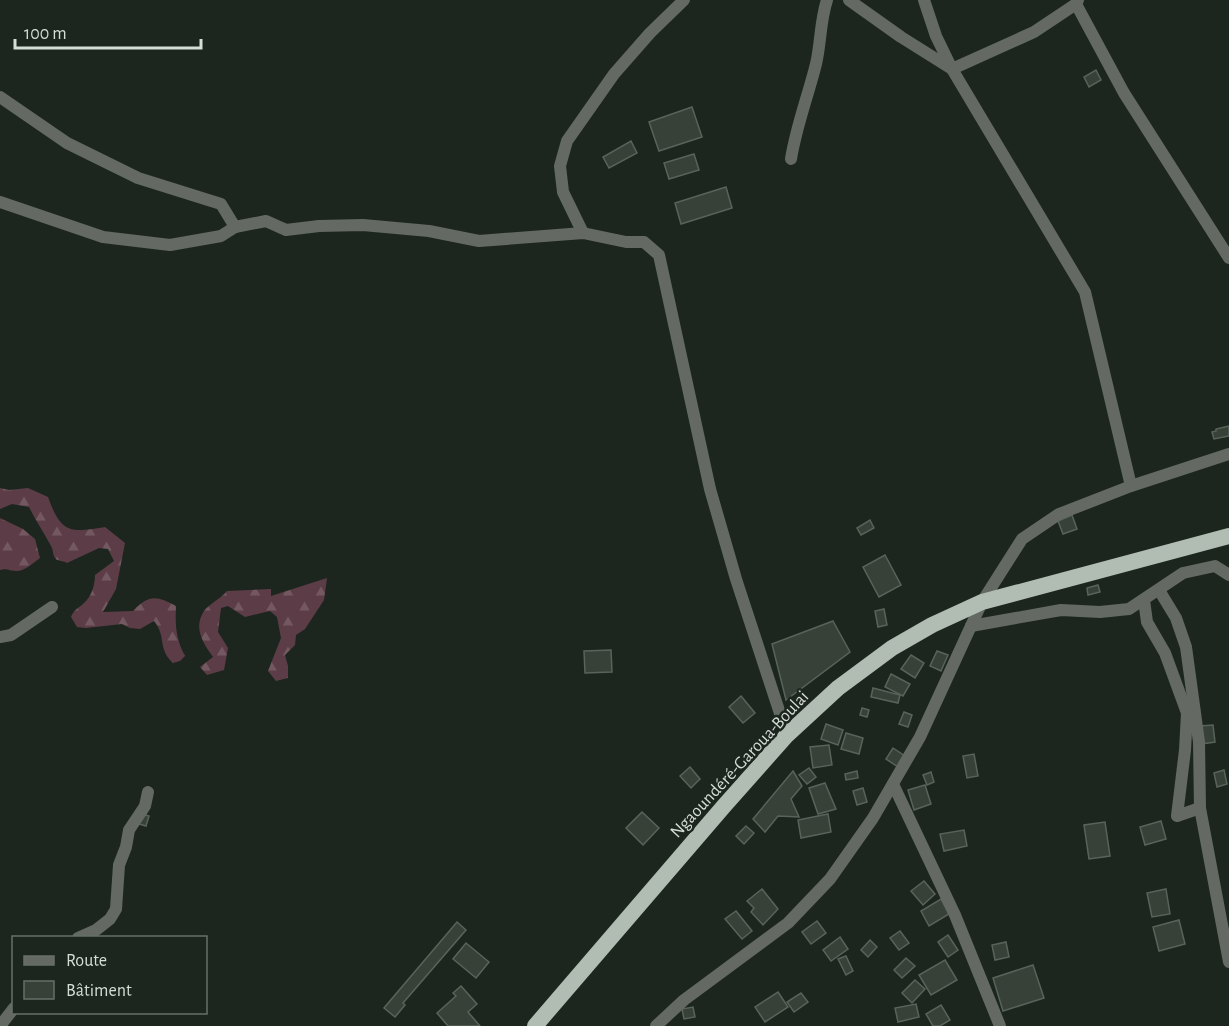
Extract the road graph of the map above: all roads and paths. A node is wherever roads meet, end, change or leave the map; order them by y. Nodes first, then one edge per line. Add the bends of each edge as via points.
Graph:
1 (684, 0) edge
2 (827, 0) edge
3 (849, 0) edge
4 (924, 0) edge
5 (1077, 2) edge
6 (952, 69) junction
7 (0, 97) edge
8 (791, 159) dead end
9 (0, 202) edge
10 (235, 227) junction
11 (583, 233) junction
12 (1229, 258) edge
13 (1229, 454) edge
14 (1131, 486) junction
15 (1229, 536) edge
16 (1229, 575) edge
17 (1159, 590) junction
18 (1144, 600) junction
19 (982, 602) junction
20 (52, 607) dead end
21 (971, 626) junction
22 (0, 637) edge
23 (788, 735) junction
24 (893, 783) junction
25 (148, 792) dead end
26 (1200, 808) junction
27 (82, 936) edge
28 (1229, 962) edge
29 (12, 1011) edge
30 (0, 1026) edge
31 (534, 1026) edge
32 (656, 1026) edge
33 (1000, 1026) edge

1 - 11 street via 614,74 567,141 560,166 563,192
2 - 8 street via 816,63
3 - 6 street
4 - 6 street
5 - 6 street via 1034,32
5 - 12 street via 1124,93
6 - 14 street via 1085,292
7 - 10 street via 67,143 138,178 221,204
9 - 10 street via 103,237 170,245 221,236
10 - 11 street via 266,221 286,230 363,225 429,231 479,241
11 - 23 street via 644,242 659,255 710,489
13 - 14 street
14 - 19 street via 1059,514 1022,539
15 - 19 highway, Ngaoundéré-Garoua-Boulai
16 - 17 street via 1215,566 1183,573
17 - 18 street
17 - 26 street via 1176,618 1186,647 1199,742
18 - 21 street via 1129,609 1060,610
18 - 26 street via 1147,622 1165,653 1187,714 1177,816
19 - 21 street
19 - 23 highway, Ngaoundéré-Garoua-Boulai via 892,648 838,688
20 - 22 street via 11,635
21 - 24 street via 920,737
23 - 31 highway, Ngaoundéré-Garoua-Boulai
24 - 32 street via 830,879 788,923 684,1000
24 - 33 street via 955,915
25 - 27 street via 145,806 129,830 119,864 116,909 110,919
26 - 28 street
29 - 30 street

